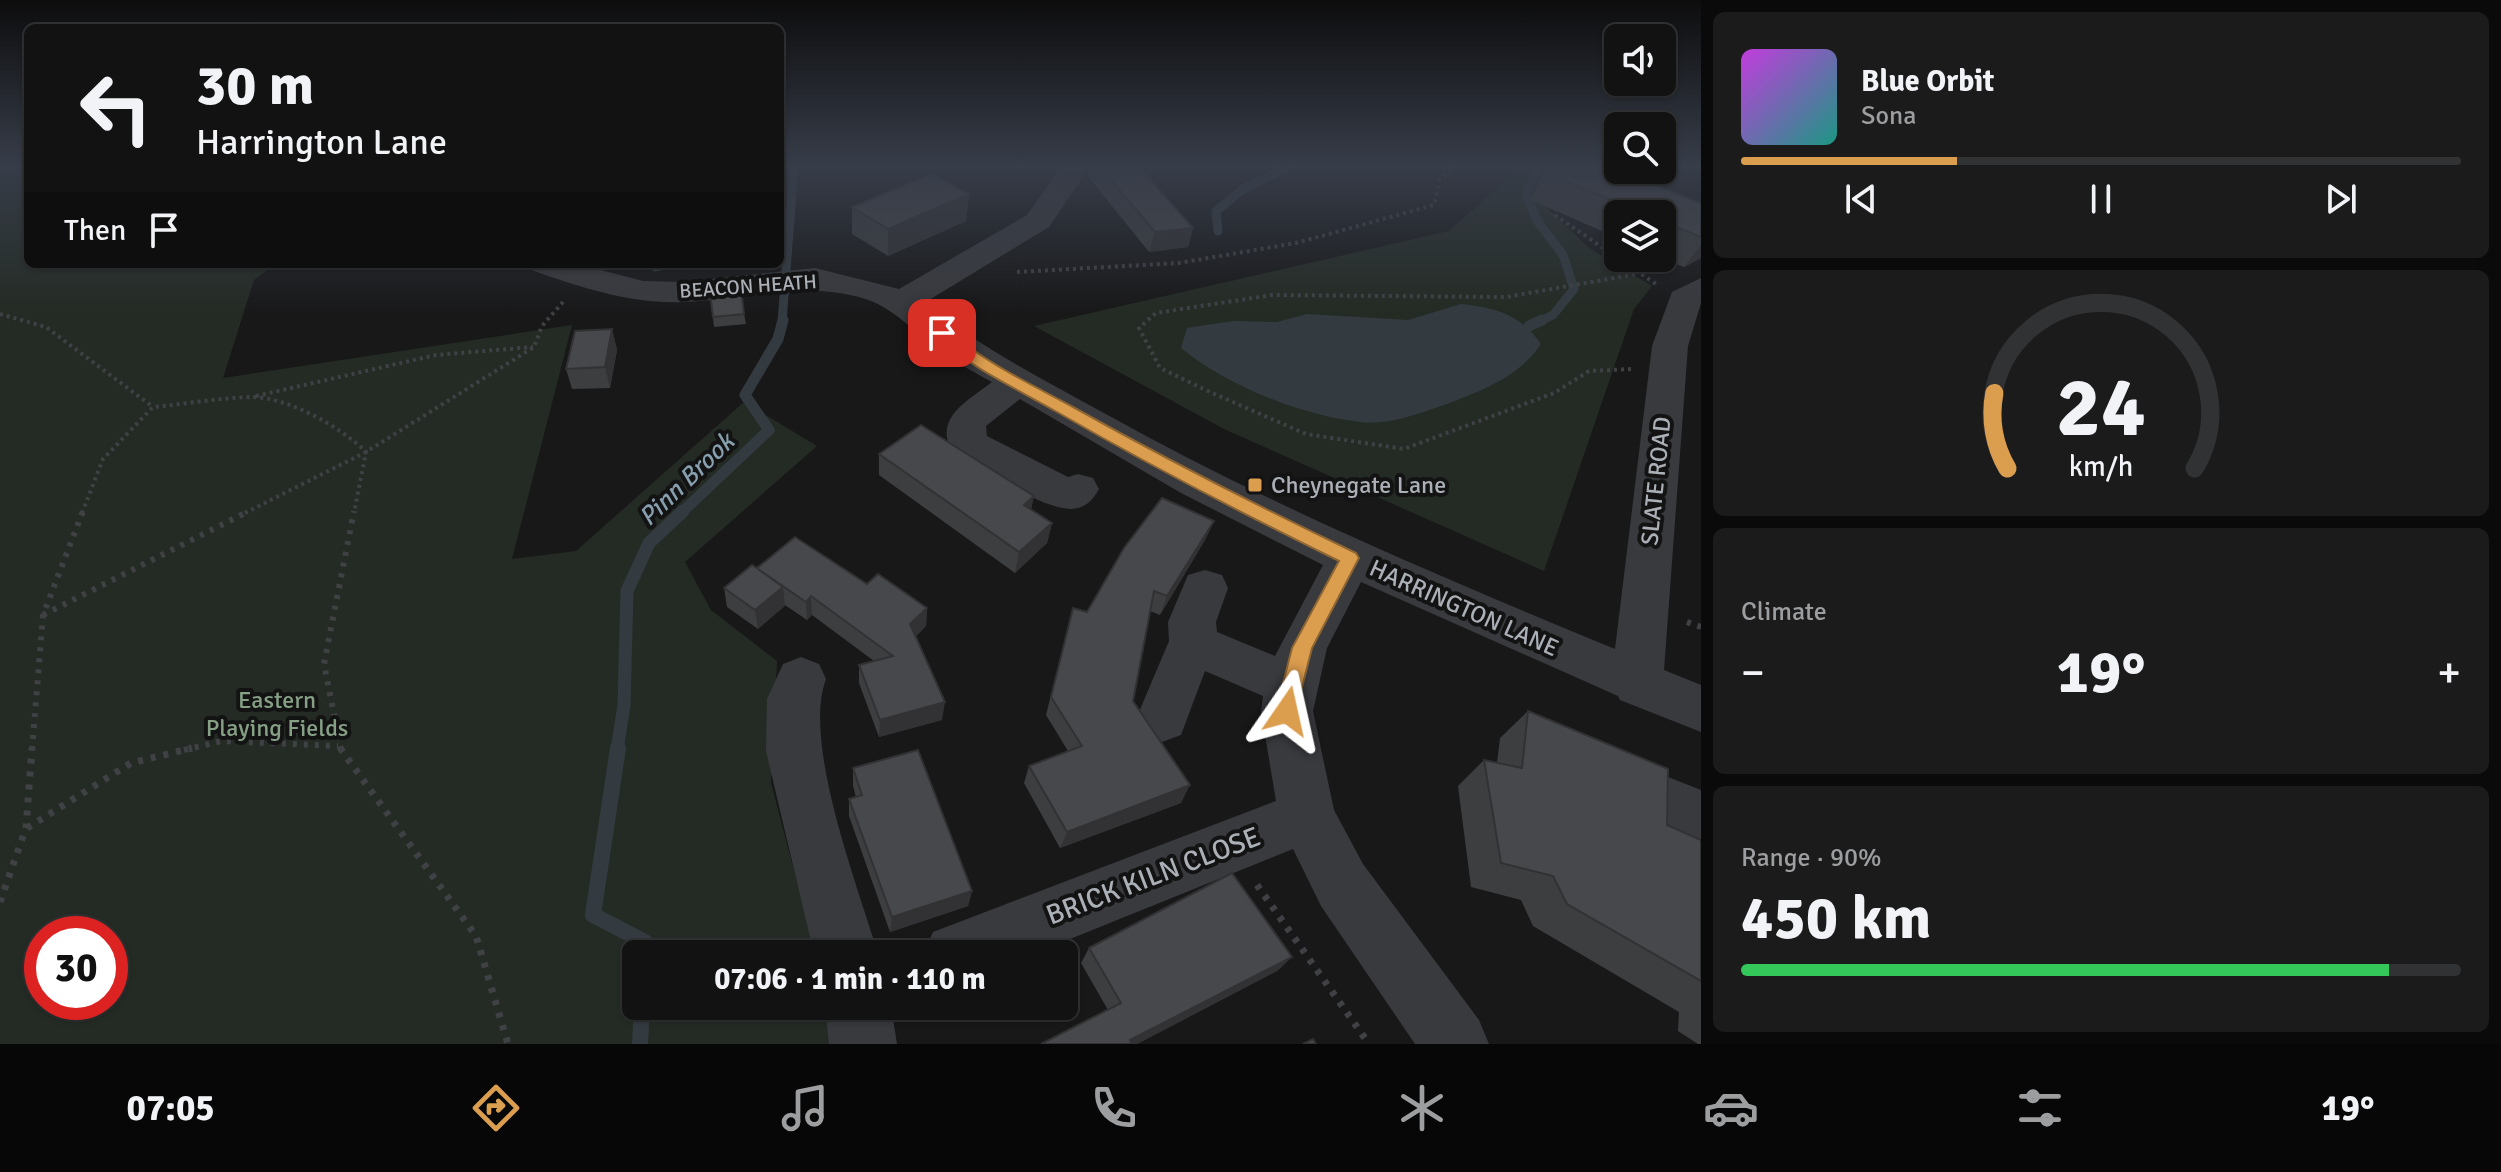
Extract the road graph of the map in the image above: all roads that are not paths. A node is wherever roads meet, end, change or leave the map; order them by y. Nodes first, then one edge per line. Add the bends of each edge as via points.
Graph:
1 (1042, 216) edge
2 (566, 268) edge
3 (607, 276) edge
4 (1695, 297) edge
5 (902, 302) junction
6 (1017, 382) junction
7 (1078, 489) dead end
8 (1350, 558) junction
9 (1205, 588) dead end
10 (1194, 644) junction
11 (801, 679) dead end
12 (1291, 685) junction
13 (1638, 685) junction
14 (1701, 709) edge
15 (1162, 719) dead end
16 (1307, 816) junction
17 (842, 940) edge
18 (990, 940) edge
19 (860, 1020) edge
20 (863, 1044) edge
21 (1455, 1044) edge

1 - 5 street via 1006,243
2 - 3 street, BEACON HEATH
3 - 5 street, BEACON HEATH via 643,291 683,292 838,281
4 - 13 street, SLATE ROAD via 1668,367
5 - 6 street, HARRINGTON LANE via 956,346
6 - 7 street via 966,422 967,443 1059,491 1072,494
6 - 8 street, HARRINGTON LANE via 1196,483
8 - 12 street via 1302,648
8 - 13 street, HARRINGTON LANE
9 - 10 street via 1192,622
10 - 12 street
10 - 15 street via 1179,665
11 - 17 street via 793,699 793,751
12 - 16 street via 1287,711
13 - 14 street, HARRINGTON LANE
16 - 18 street, BRICK KILN CLOSE
16 - 21 street via 1342,885
19 - 20 street

